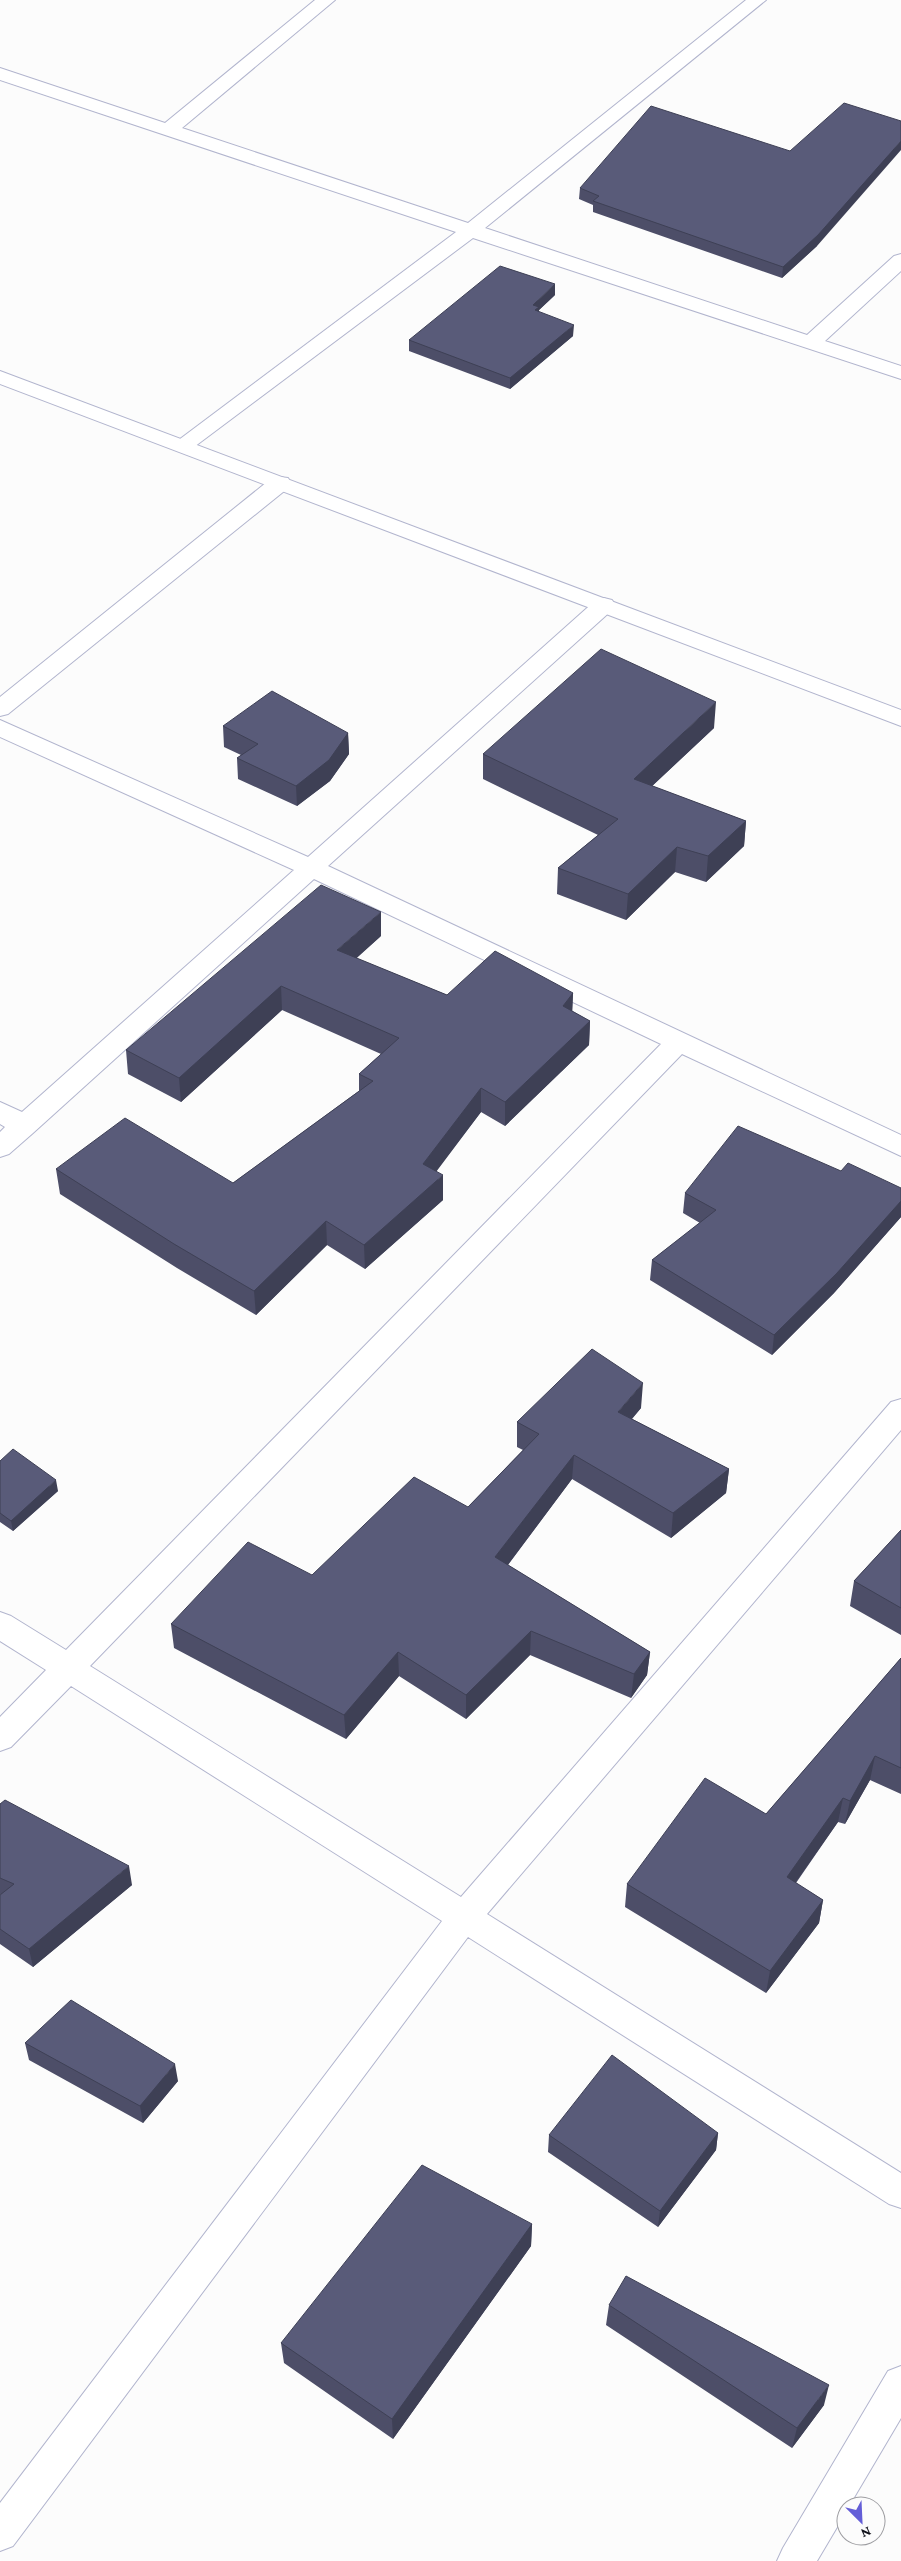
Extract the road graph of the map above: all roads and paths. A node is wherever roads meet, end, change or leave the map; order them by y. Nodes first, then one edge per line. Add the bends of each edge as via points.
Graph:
1 (326, 0) edge
2 (757, 0) edge
3 (0, 74) edge
4 (168, 130) junction
5 (471, 230) junction
6 (901, 260) edge
7 (811, 343) junction
8 (901, 373) edge
9 (0, 376) edge
10 (183, 446) junction
11 (280, 483) junction
12 (604, 605) junction
13 (0, 709) edge
14 (901, 718) edge
15 (0, 728) edge
16 (313, 869) junction
17 (678, 1042) junction
18 (0, 1112) edge
19 (24, 1126) junction
20 (901, 1146) edge
21 (0, 1147) edge
22 (901, 1410) edge
23 (0, 1625) edge
24 (67, 1667) junction
25 (0, 1738) edge
26 (464, 1917) junction
27 (901, 2192) edge
28 (901, 2384) edge
29 (0, 2533) edge
30 (796, 2561) edge

1 - 4 street
2 - 5 street
3 - 4 street
4 - 5 street
5 - 7 street
5 - 10 street
6 - 7 street
7 - 8 street
9 - 10 street
10 - 11 street
11 - 12 street
11 - 13 street
12 - 14 street
12 - 16 street
15 - 16 street
16 - 17 street
16 - 19 street
17 - 20 street
17 - 24 street
18 - 19 street
19 - 21 street
22 - 26 street
23 - 24 street
24 - 25 street
24 - 26 street
26 - 27 street
26 - 29 street
28 - 30 street

